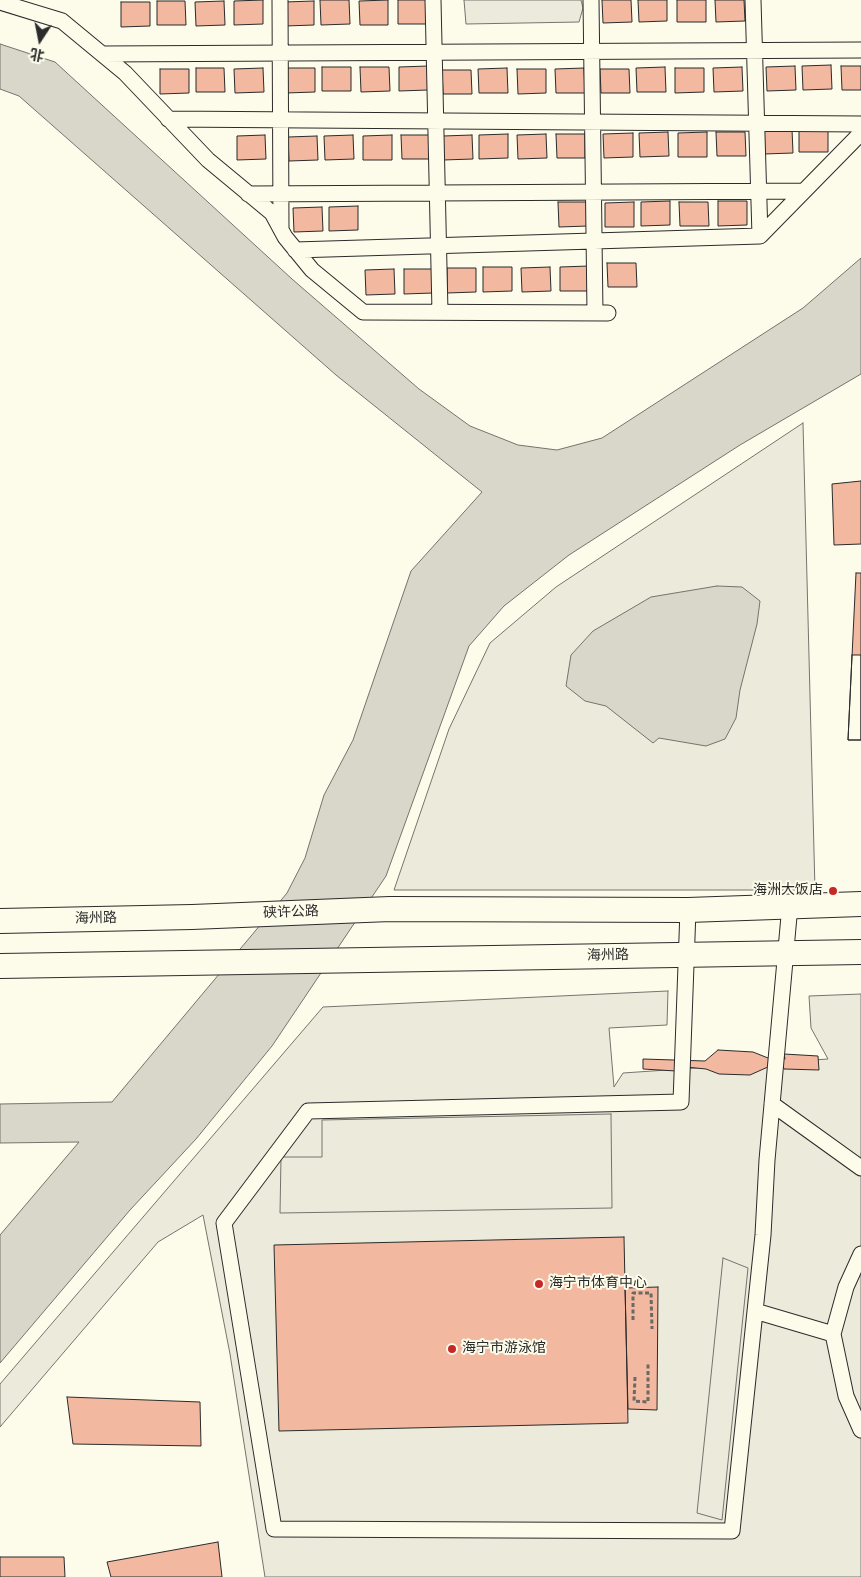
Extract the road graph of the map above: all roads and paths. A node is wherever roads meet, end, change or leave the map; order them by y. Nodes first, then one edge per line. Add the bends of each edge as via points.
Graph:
1 (280, 0) edge
2 (433, 0) edge
3 (591, 0) edge
4 (753, 0) edge
5 (0, 2) edge
6 (861, 50) edge
7 (754, 51) junction
8 (434, 52) junction
9 (592, 52) junction
10 (280, 53) junction
11 (102, 54) junction
12 (168, 118) junction
13 (281, 119) junction
14 (436, 120) junction
15 (593, 122) junction
16 (756, 123) junction
17 (861, 124) edge
18 (861, 133) edge
19 (804, 191) junction
20 (593, 192) junction
21 (759, 192) junction
22 (281, 193) junction
23 (438, 193) junction
24 (248, 194) junction
25 (281, 231) junction
26 (760, 236) junction
27 (594, 241) junction
28 (439, 246) junction
29 (295, 250) junction
30 (440, 312) junction
31 (861, 904) edge
32 (790, 905) junction
33 (688, 910) junction
34 (192, 917) joint
35 (0, 920) edge
36 (861, 952) edge
37 (786, 953) junction
38 (686, 955) junction
39 (0, 966) edge
40 (772, 1104) junction
41 (861, 1168) edge
42 (861, 1254) edge
43 (755, 1311) junction
44 (633, 1320) dead end
45 (652, 1329) dead end
46 (833, 1334) junction
47 (648, 1362) dead end
48 (635, 1377) dead end
49 (861, 1430) edge

1 - 10 street
2 - 8 street
3 - 9 street
4 - 7 street
5 - 11 street via 62,21
6 - 7 street
7 - 9 street
7 - 16 street
8 - 9 street
8 - 10 street
8 - 14 street
9 - 15 street
10 - 11 street
10 - 13 street
11 - 12 street
12 - 13 street
12 - 24 street via 208,160
13 - 14 street
13 - 22 street
14 - 15 street
14 - 23 street
15 - 16 street
15 - 20 street
16 - 17 street
16 - 21 street
18 - 19 street
19 - 21 street
19 - 26 street
20 - 21 street
20 - 23 street
20 - 27 street
21 - 26 street
22 - 23 street
22 - 24 street
22 - 25 street
23 - 28 street
24 - 25 street via 272,213
25 - 29 street
26 - 27 street
27 - 28 street
27 - 30 street via 602,313
28 - 29 street
28 - 30 street
29 - 30 street via 312,270 363,312
31 - 32 main road
32 - 33 main road
32 - 37 street
33 - 34 main road, 硖许公路 via 390,909
33 - 38 street
34 - 35 main road, 海州路
36 - 37 main road, 海州路
37 - 38 main road, 海州路
37 - 40 street
38 - 39 main road, 海州路
38 - 43 street via 680,1102 308,1111 224,1223 274,1529 732,1532
40 - 41 street
40 - 43 street
42 - 46 street via 846,1287
43 - 46 street
44 - 45 path via 633,1294 651,1293
46 - 49 street via 846,1396
47 - 48 path via 648,1402 634,1401

